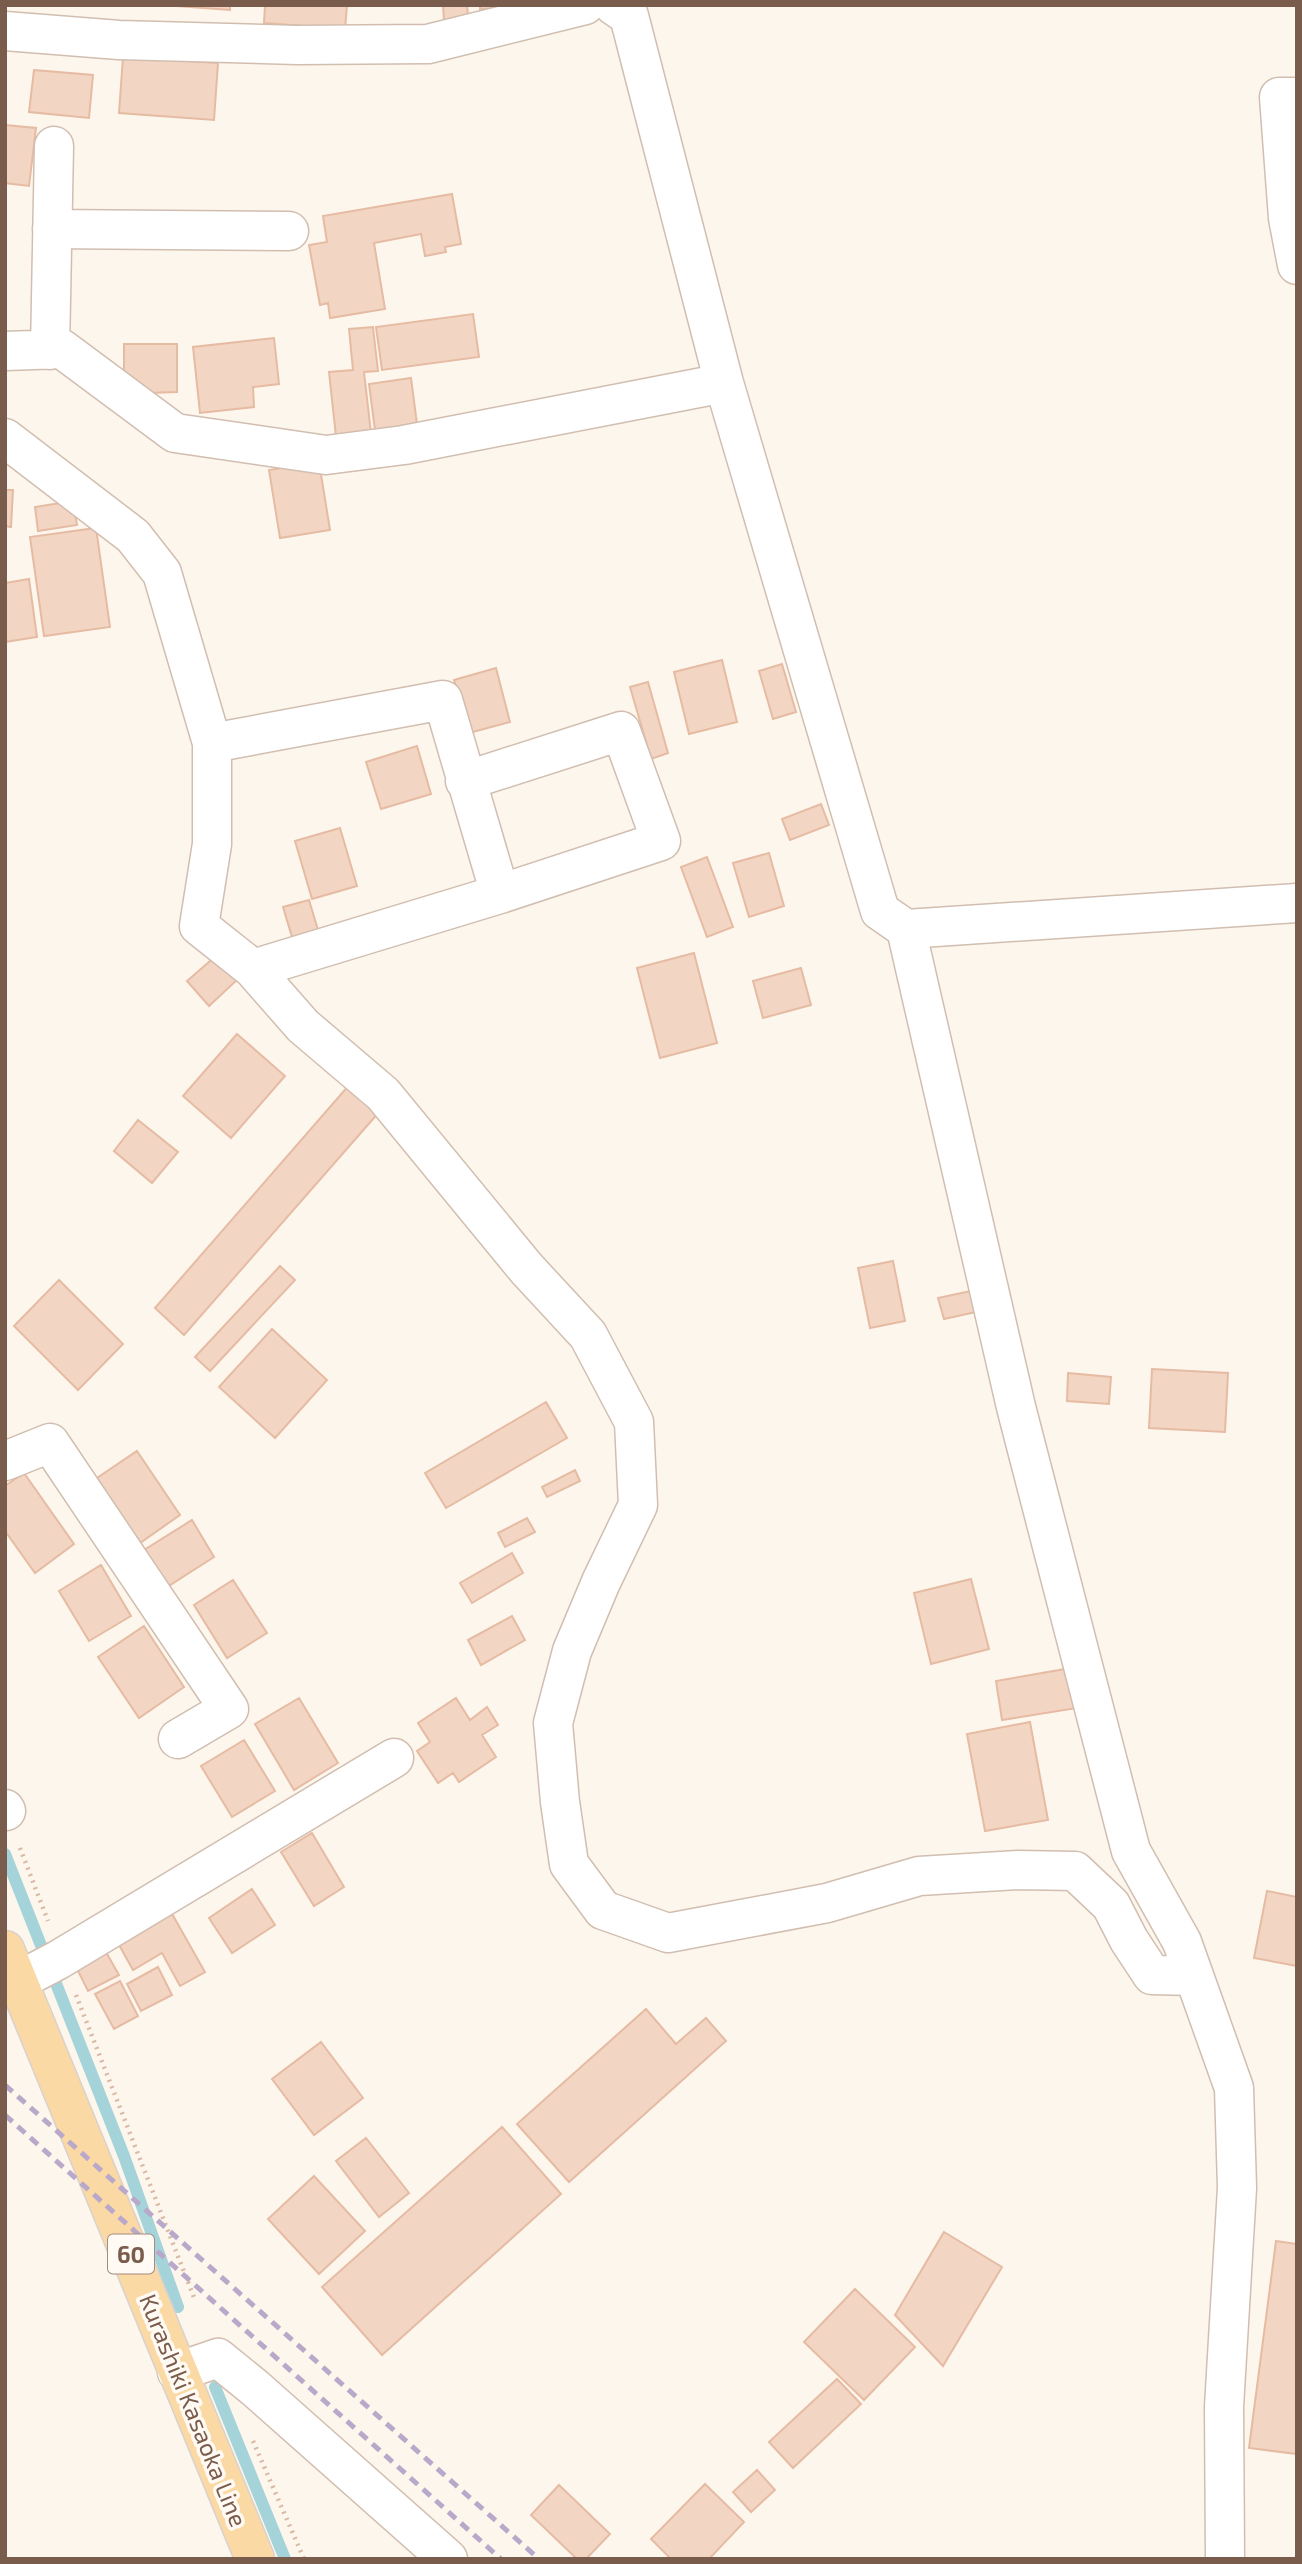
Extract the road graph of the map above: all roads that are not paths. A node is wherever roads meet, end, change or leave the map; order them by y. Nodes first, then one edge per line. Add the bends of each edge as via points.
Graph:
1 (585, 5) edge
2 (613, 5) edge
3 (5, 31) edge
4 (1297, 97) edge
5 (54, 146) dead end
6 (52, 229) junction
7 (289, 232) dead end
8 (1297, 265) edge
9 (50, 350) junction
10 (5, 351) edge
11 (724, 383) junction
12 (5, 438) edge
13 (212, 744) junction
14 (465, 781) junction
15 (500, 894) junction
16 (1297, 903) edge
17 (906, 929) junction
18 (253, 969) junction
19 (5, 1461) edge
20 (178, 1739) dead end
21 (394, 1758) dead end
22 (36, 1964) edge
23 (1194, 1976) junction
24 (177, 2372) junction
25 (255, 2559) edge
26 (448, 2559) edge
27 (1225, 2559) edge

1 - 3 street via 428,44 146,41
2 - 11 street via 629,16
4 - 8 street via 1279,97 1288,218
5 - 6 street
6 - 7 street
6 - 9 street
9 - 10 street
9 - 11 street via 62,349 175,433 326,455 404,445
11 - 17 street via 880,911
12 - 13 street via 133,536 162,573
13 - 14 street via 443,700
13 - 18 street via 212,844 199,926
14 - 15 street
14 - 15 street via 621,731 661,841
15 - 18 street
16 - 17 street
17 - 23 street via 1016,1407 1131,1852 1182,1942
18 - 23 street via 303,1026 383,1094 526,1268 588,1335 634,1422 638,1504 572,1651 553,1723 569,1864 603,1910 668,1934 827,1903 919,1876 1075,1871 1111,1905 1152,1975
19 - 20 street via 50,1443 229,1709
21 - 22 street
22 - 24 main road, Kurashiki Kasaoka Line / 60
23 - 27 street via 1234,2088 1237,2188 1224,2407
24 - 25 main road, Kurashiki Kasaoka Line / 60
24 - 26 street via 218,2358

